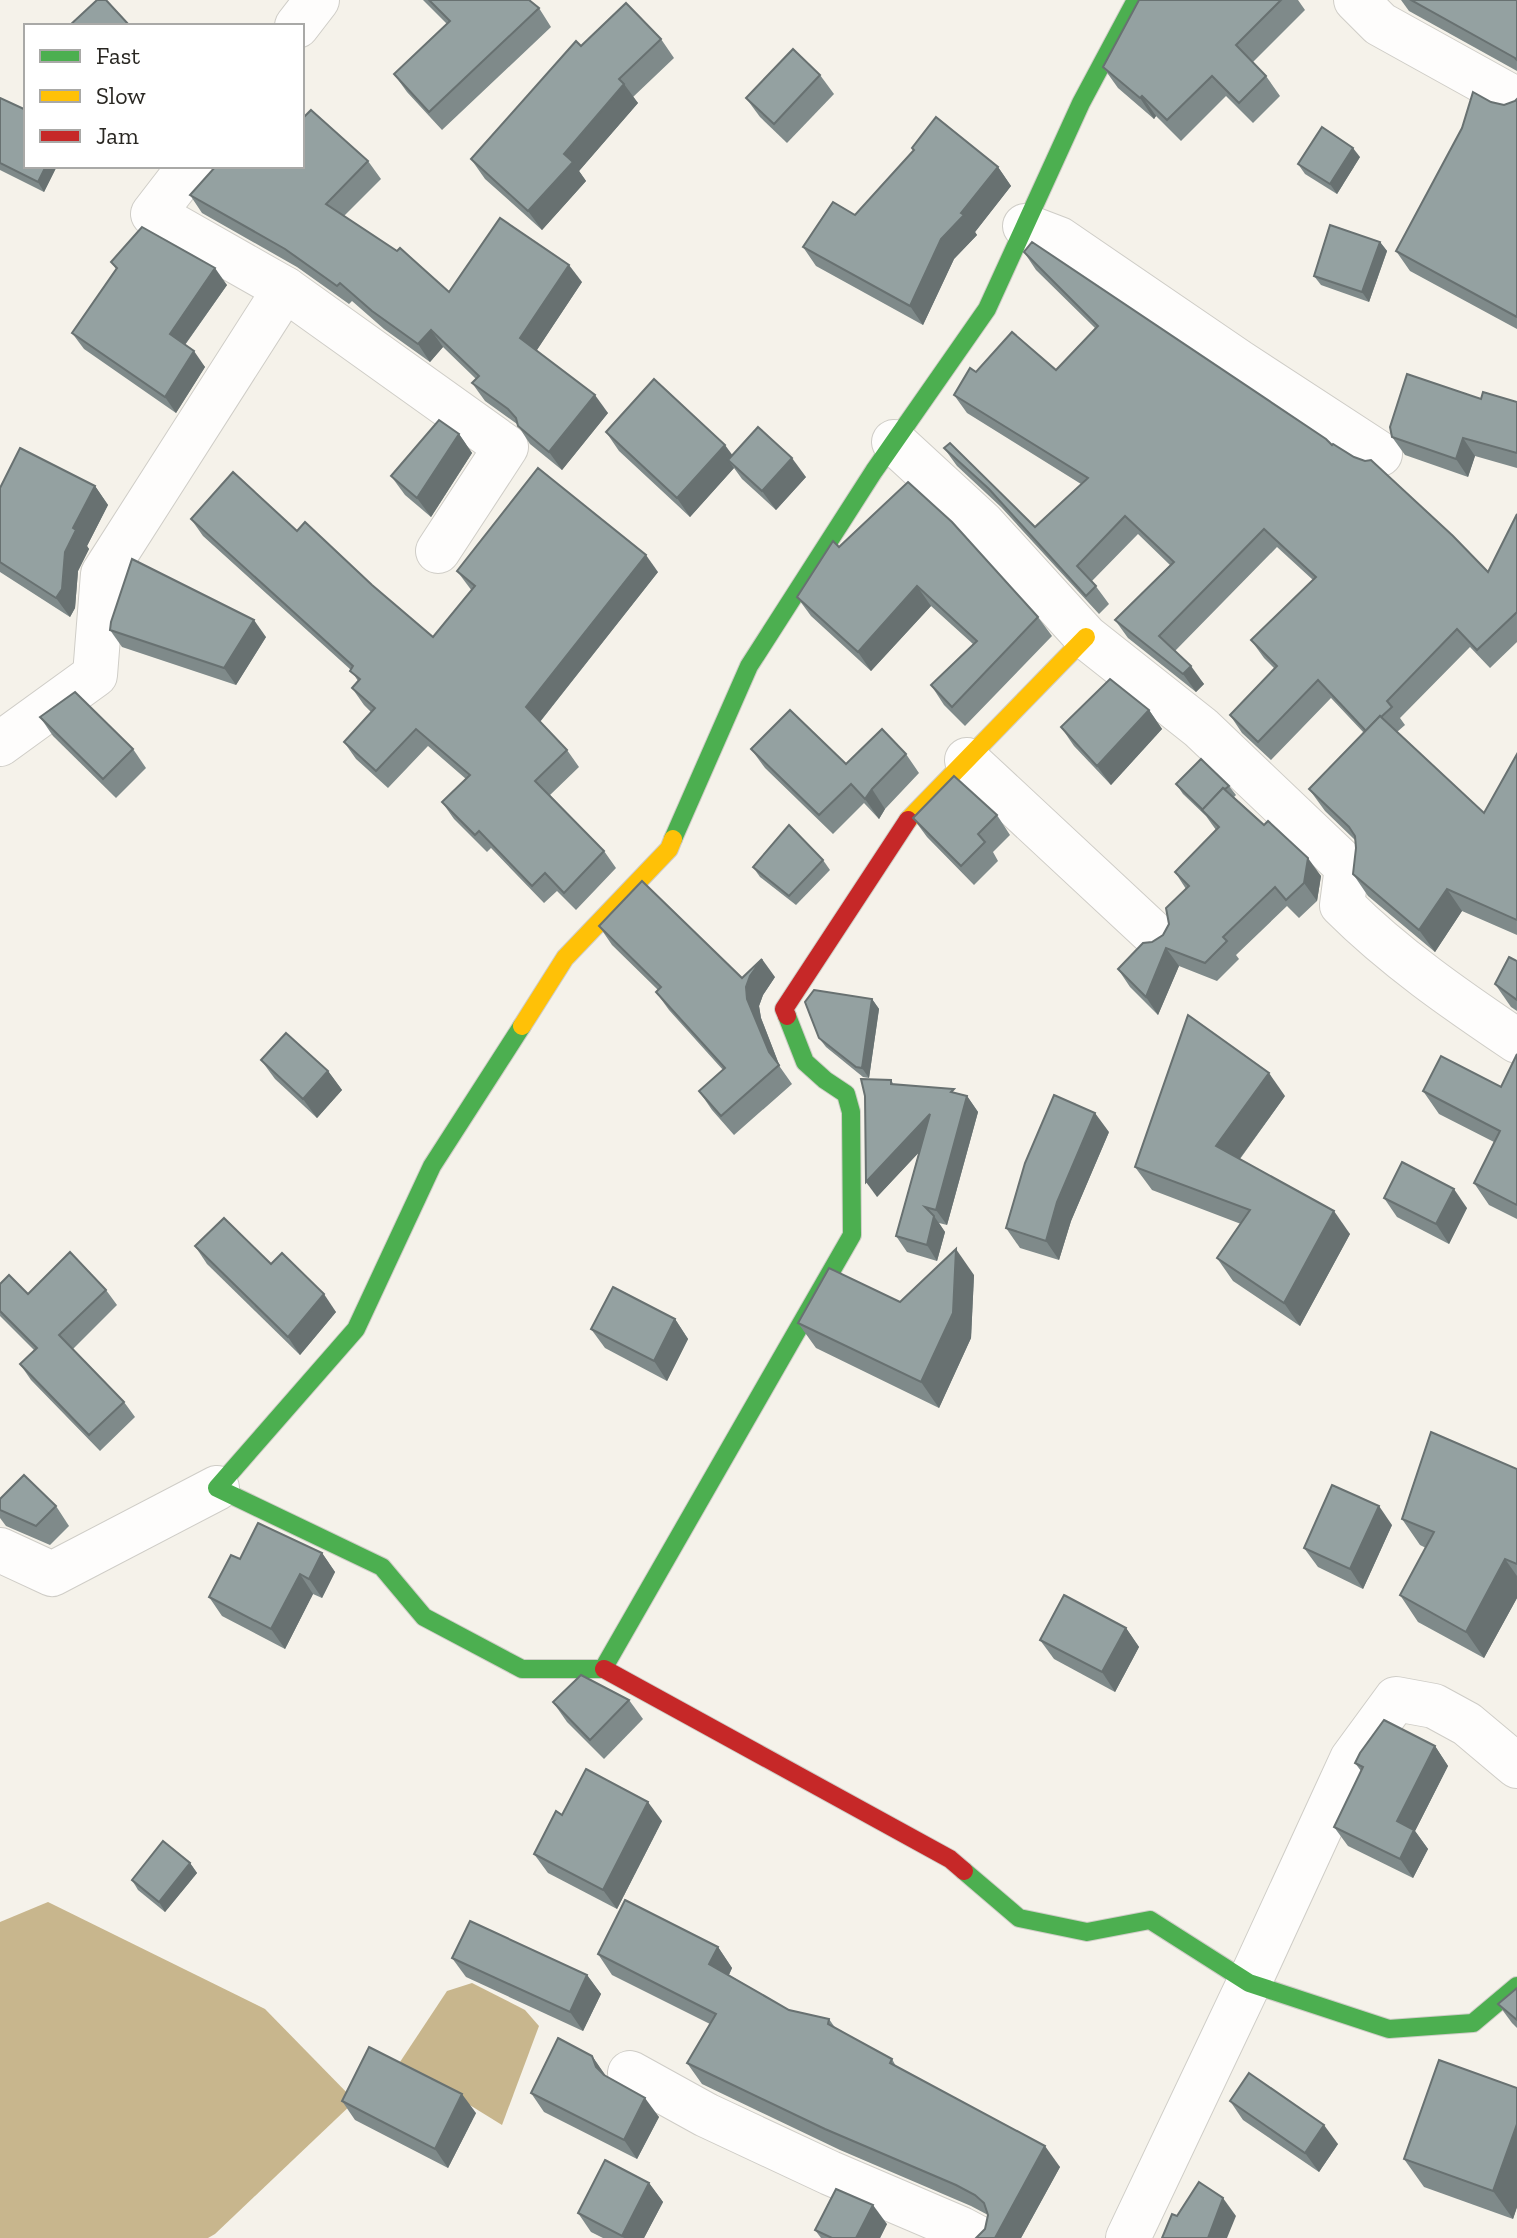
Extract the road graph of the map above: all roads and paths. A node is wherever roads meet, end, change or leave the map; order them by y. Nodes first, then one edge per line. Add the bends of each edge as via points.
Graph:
1 (317, 0) edge
2 (1136, 0) edge
3 (1356, 0) edge
4 (299, 24) edge
5 (1517, 100) edge
6 (188, 168) edge
7 (1025, 226) junction
8 (285, 289) junction
9 (894, 442) junction
10 (1380, 454) dead end
11 (438, 551) dead end
12 (1086, 637) junction
13 (0, 744) edge
14 (967, 760) junction
15 (1157, 937) edge
16 (1517, 1041) edge
17 (217, 1488) junction
18 (0, 1550) edge
19 (603, 1669) junction
20 (1517, 1766) edge
21 (1249, 1983) junction
22 (1517, 1986) edge
23 (630, 2073) dead end
24 (978, 2238) edge
25 (1128, 2238) edge

1 - 4 street
2 - 7 street
3 - 5 street via 1380,24
6 - 8 street via 153,214
7 - 9 street via 987,309
7 - 10 street via 1059,239
8 - 11 street via 506,447
8 - 13 street via 103,574 95,675
9 - 12 street via 983,524
9 - 17 street via 749,666 669,849 565,958 432,1166 356,1329
12 - 14 street
12 - 16 street via 1201,728 1347,867 1342,905 1367,931
14 - 15 street
14 - 19 street via 903,826 784,1009 805,1062 846,1094 851,1112 852,1235
17 - 18 street via 52,1574
17 - 19 street via 382,1567 424,1617 522,1669
19 - 21 street via 950,1859 1019,1918 1087,1932 1150,1920
20 - 21 street via 1467,1724 1434,1706 1396,1699 1352,1759
21 - 22 street via 1389,2029 1473,2023
21 - 25 street
23 - 24 street via 706,2115

